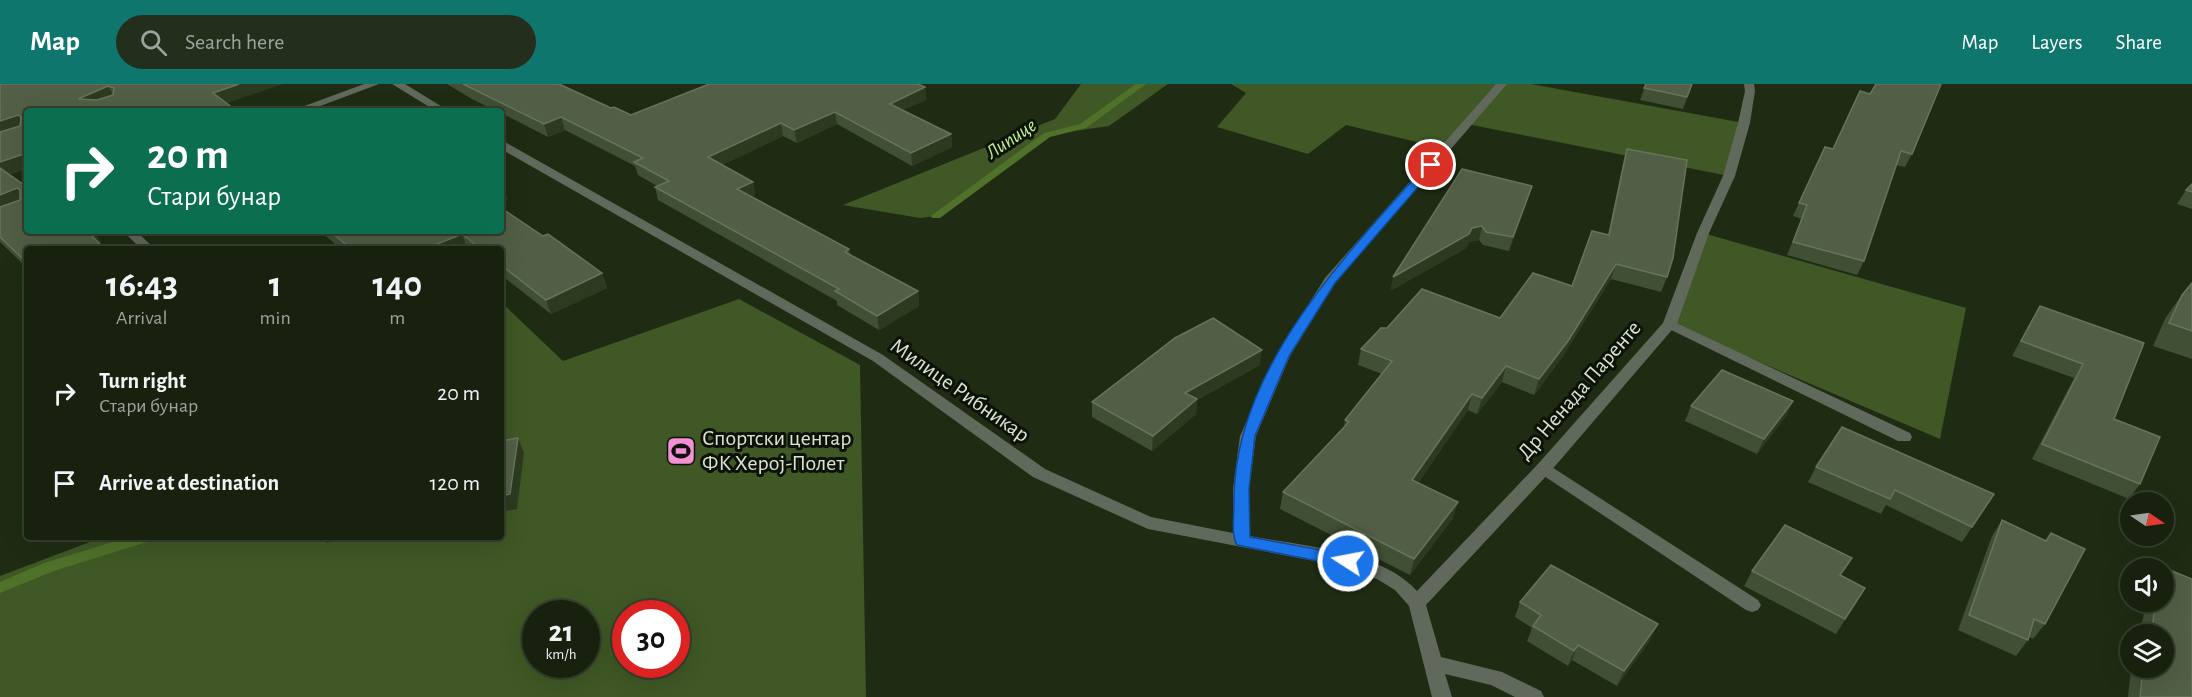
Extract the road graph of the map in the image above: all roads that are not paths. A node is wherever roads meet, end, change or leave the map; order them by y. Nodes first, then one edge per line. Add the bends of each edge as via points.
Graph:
1 (374, 84) edge
2 (397, 84) edge
3 (1502, 84) edge
4 (1749, 84) edge
5 (305, 108) edge
6 (439, 108) edge
7 (504, 146) edge
8 (132, 234) edge
9 (146, 246) edge
10 (1670, 324) junction
11 (1904, 437) dead end
12 (1544, 468) junction
13 (1242, 541) junction
14 (1417, 603) junction
15 (1752, 604) dead end
16 (1433, 663) junction
17 (1442, 697) edge
18 (1534, 697) edge

1 - 5 street
2 - 6 street
3 - 13 street via 1330,281 1283,356 1248,436 1241,489
4 - 10 street, Др Ненада Паренте via 1744,123 1729,176 1703,232
7 - 13 street, Милице Рибникар via 878,358 1039,473 1148,523
8 - 9 street
10 - 11 street
10 - 12 street, Др Ненада Паренте
12 - 14 street, Др Ненада Паренте
12 - 15 street
13 - 14 street, Милице Рибникар via 1348,561 1383,574 1401,585
14 - 16 street
16 - 17 street
16 - 18 street via 1495,678

